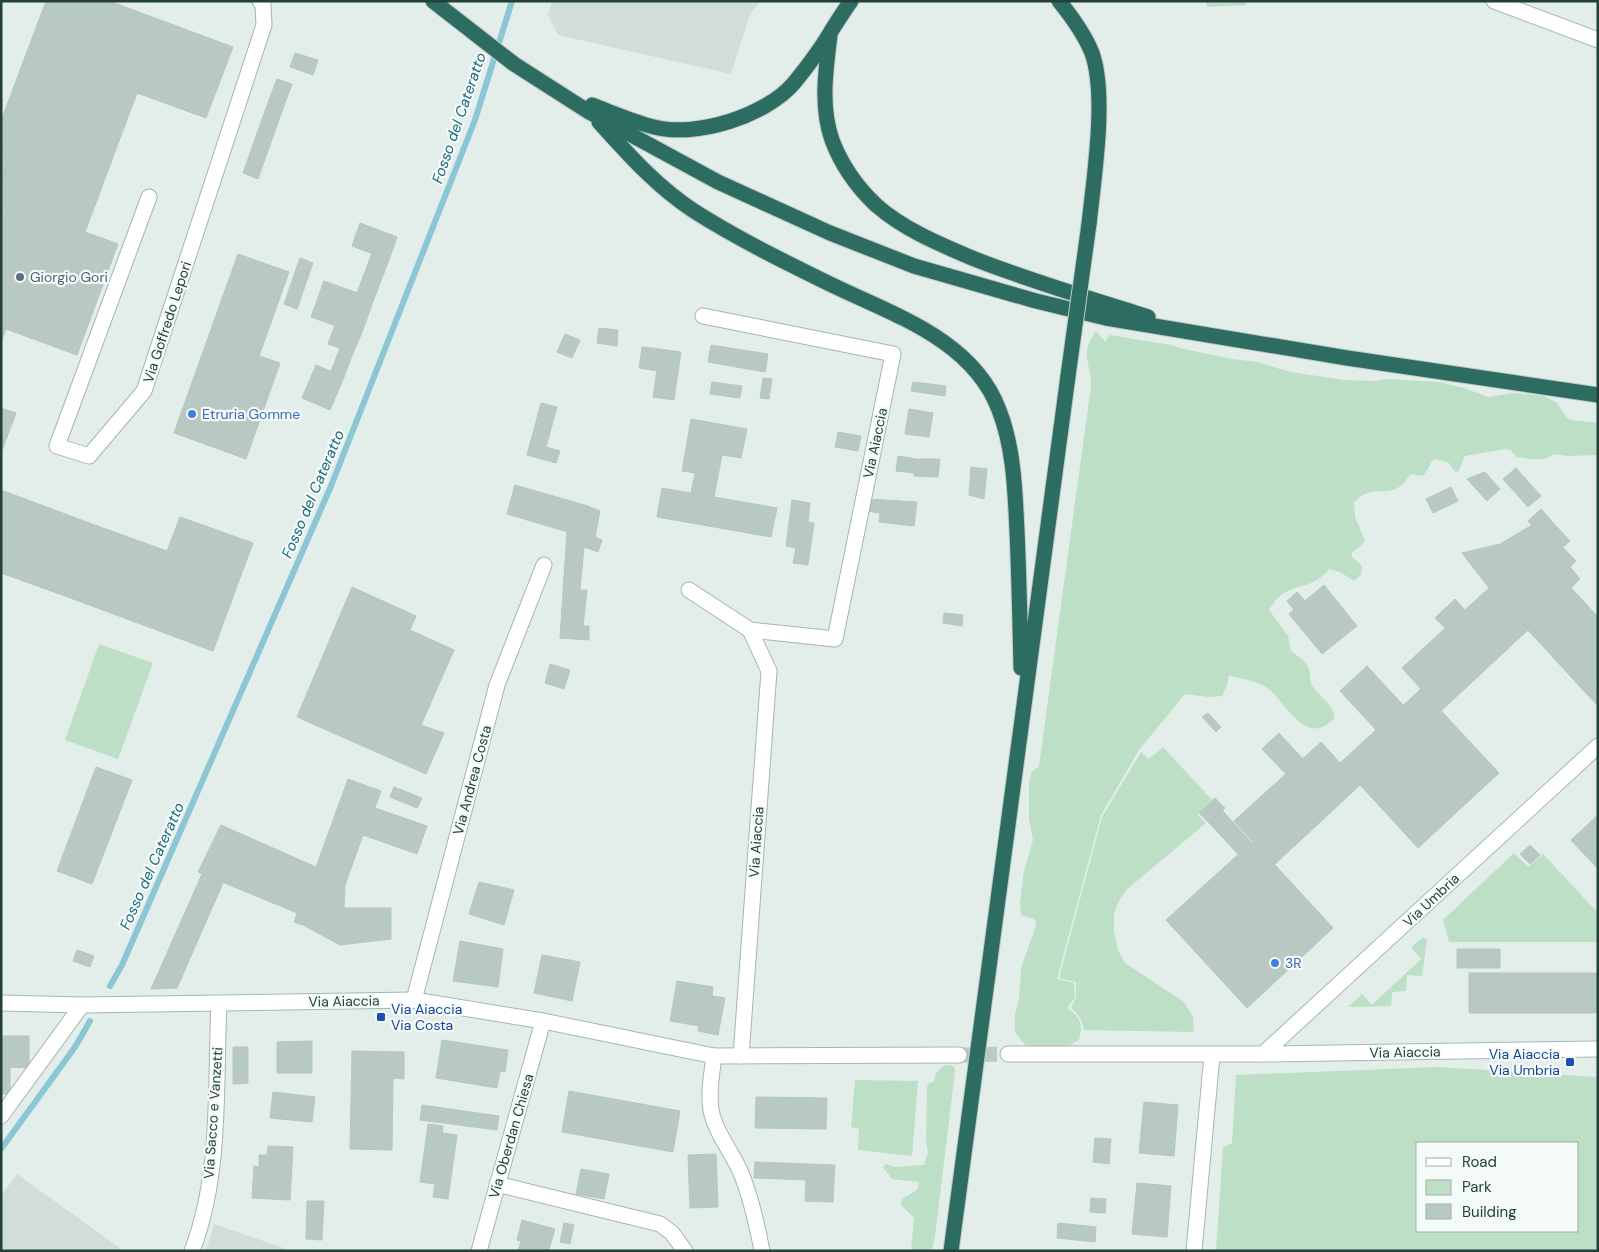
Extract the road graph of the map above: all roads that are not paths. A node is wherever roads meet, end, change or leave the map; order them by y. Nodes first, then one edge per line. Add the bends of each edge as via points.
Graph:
1 (260, 1) edge
2 (432, 1) edge
3 (851, 1) edge
4 (1059, 1) edge
5 (1494, 1) edge
6 (830, 34) junction
7 (1598, 40) edge
8 (558, 93) junction
9 (589, 112) junction
10 (149, 197) dead end
11 (703, 316) dead end
12 (1203, 335) junction
13 (1492, 379) junction
14 (1598, 384) edge
15 (1598, 395) edge
16 (544, 564) dead end
17 (689, 590) dead end
18 (750, 630) junction
19 (1022, 716) junction
20 (1598, 746) edge
21 (414, 1000) junction
22 (1, 1003) edge
23 (220, 1004) junction
24 (82, 1005) junction
25 (544, 1021) junction
26 (1598, 1048) edge
27 (1008, 1054) tunnel mouth
28 (1263, 1054) junction
29 (958, 1055) tunnel mouth
30 (1212, 1055) junction
31 (714, 1056) junction
32 (741, 1056) junction
33 (1, 1116) edge
34 (497, 1184) junction
35 (192, 1251) edge
36 (479, 1251) edge
37 (685, 1251) edge
38 (762, 1251) edge
39 (951, 1251) edge
40 (1194, 1251) edge

1 - 10 street, Via Goffredo Lepori via 264,25 144,391 89,456 57,446
2 - 8 highway via 514,64
3 - 6 highway
4 - 19 highway, bridge via 1077,23 1093,55 1099,98 1098,129 1089,224
5 - 7 street
6 - 8 highway via 782,94 754,112 710,126 679,130 654,128
6 - 12 highway via 825,100 827,122 848,172 876,205 924,236 1012,274
8 - 9 highway
9 - 12 highway via 718,182 830,233 914,266 1036,302
9 - 19 highway via 663,187 693,210 756,246 924,329 954,349 985,383 1005,429 1015,495
11 - 18 street, Via Aiaccia via 893,354 835,639
12 - 13 highway
13 - 14 highway
13 - 15 highway
16 - 21 street, Via Andrea Costa via 497,685
17 - 18 street, Via Aiaccia
18 - 32 street, Via Aiaccia via 769,671
19 - 39 highway
20 - 28 street, Via Umbria
21 - 23 street, Via Aiaccia
21 - 25 street, Via Aiaccia
22 - 24 street, Via Aiaccia
23 - 24 street, Via Aiaccia
23 - 35 street, Via Sacco e Vanzetti via 211,1167 204,1211
24 - 33 street
25 - 31 street, Via Aiaccia
25 - 34 street, Via Oberdan Chiesa
26 - 28 street, Via Aiaccia
27 - 30 street, Via Aiaccia
28 - 30 street, Via Aiaccia
29 - 32 street, Via Aiaccia
30 - 40 street
31 - 32 street, Via Aiaccia
31 - 38 street via 711,1111 740,1172 756,1216
34 - 36 street, Via Oberdan Chiesa
34 - 37 street via 660,1224 672,1233

